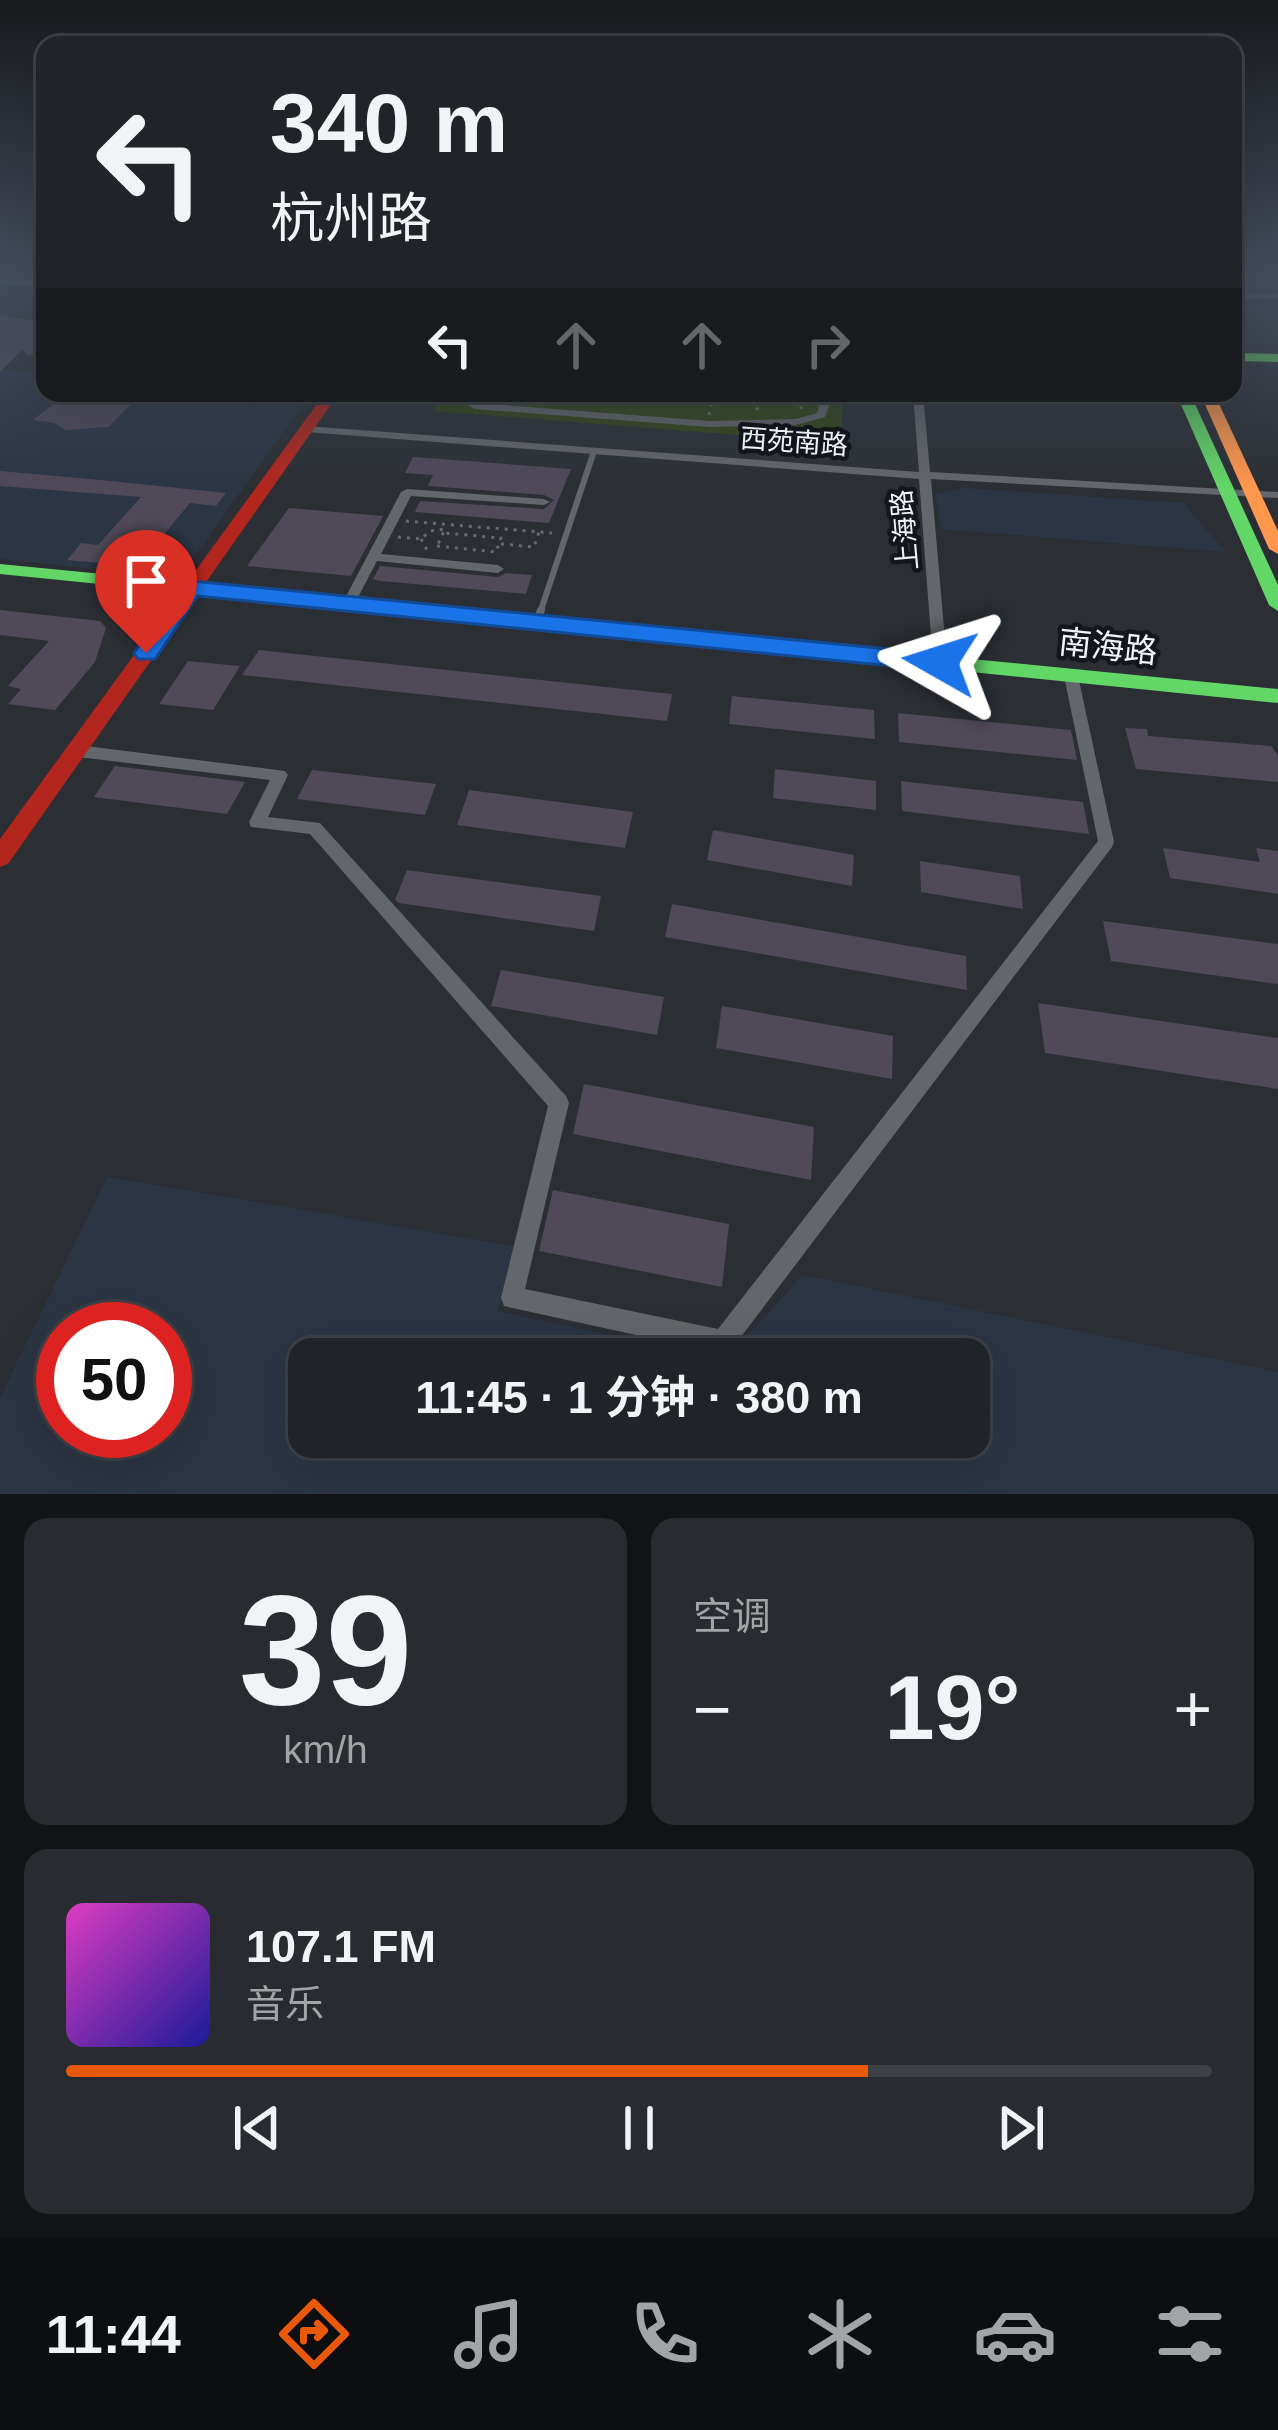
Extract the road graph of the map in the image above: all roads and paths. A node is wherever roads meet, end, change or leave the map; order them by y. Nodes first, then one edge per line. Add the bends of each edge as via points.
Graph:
1 (1242, 357) edge
2 (1278, 358) edge
3 (326, 402) edge
4 (468, 402) edge
5 (712, 402) edge
6 (801, 402) edge
7 (824, 402) edge
8 (919, 402) edge
9 (1188, 402) edge
10 (1211, 402) edge
11 (802, 407) dead end
12 (708, 422) junction
13 (306, 429) junction
14 (594, 451) junction
15 (925, 476) junction
16 (1228, 494) junction
17 (1253, 495) junction
18 (1278, 495) edge
19 (544, 502) dead end
20 (392, 520) junction
21 (480, 527) junction
22 (497, 529) junction
23 (539, 532) junction
24 (443, 533) junction
25 (566, 534) junction
26 (384, 536) junction
27 (477, 536) junction
28 (493, 538) junction
29 (421, 539) junction
30 (499, 544) junction
31 (437, 547) junction
32 (1278, 549) edge
33 (373, 557) junction
34 (0, 569) edge
35 (498, 569) dead end
36 (192, 588) junction
37 (348, 604) junction
38 (1278, 605) edge
39 (536, 622) junction
40 (940, 662) junction
41 (1072, 676) junction
42 (1278, 696) edge
43 (78, 751) junction
44 (0, 857) edge

1 - 2 main road
3 - 13 main road
4 - 12 street
5 - 12 path
6 - 11 path
7 - 12 street via 809,422
8 - 15 street, 上海路
9 - 16 main road
10 - 17 main road
13 - 14 street, 西苑南路
13 - 36 main road
14 - 15 street, 西苑南路
14 - 25 lane
15 - 16 street, 西苑南路
15 - 40 street, 上海路
16 - 17 street, 西苑南路
16 - 38 main road
17 - 18 street, 西苑南路
17 - 32 main road
19 - 20 street via 407,492
20 - 21 path
20 - 26 street
21 - 22 path
21 - 27 path
22 - 23 path
22 - 28 path
23 - 25 path
23 - 30 path via 534,547
24 - 27 path
24 - 29 path
24 - 31 path
25 - 39 lane
26 - 29 path
26 - 33 street
27 - 28 path
28 - 30 path
29 - 31 path via 424,548
30 - 31 path via 496,552
33 - 35 street
33 - 37 street
34 - 36 main road, 南海路
36 - 37 main road, 南海路
36 - 43 main road
37 - 39 main road, 南海路
39 - 40 main road, 南海路
40 - 41 main road, 南海路
41 - 42 main road, 南海路
41 - 43 street via 1106,842 723,1342 512,1298 559,1103 314,828 257,822 280,775
43 - 44 main road

